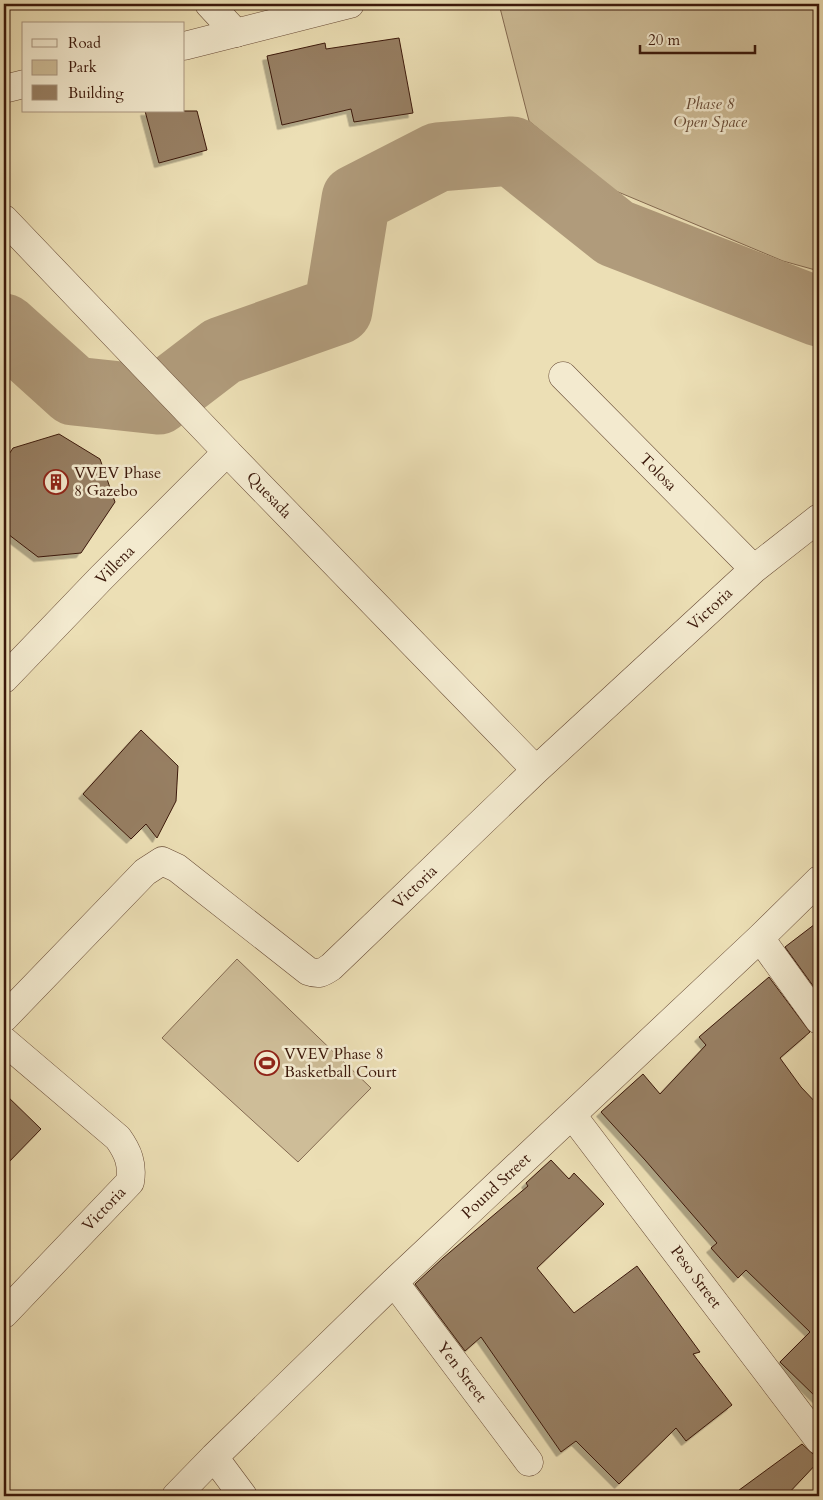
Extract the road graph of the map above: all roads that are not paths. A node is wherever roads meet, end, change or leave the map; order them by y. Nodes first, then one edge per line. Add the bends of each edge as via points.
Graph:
1 (209, 4) edge
2 (350, 4) edge
3 (236, 33) junction
4 (185, 46) edge
5 (22, 84) edge
6 (4, 89) edge
7 (4, 219) edge
8 (562, 376) dead end
9 (227, 452) junction
10 (819, 518) edge
11 (754, 569) junction
12 (4, 679) edge
13 (536, 770) junction
14 (819, 880) edge
15 (760, 938) junction
16 (4, 1018) edge
17 (819, 1020) edge
18 (4, 1041) edge
19 (572, 1114) junction
20 (394, 1282) junction
21 (4, 1314) edge
22 (819, 1440) edge
23 (214, 1457) junction
24 (530, 1462) dead end
25 (176, 1496) edge
26 (243, 1496) edge

1 - 3 street
2 - 3 street
3 - 4 street
5 - 6 street
7 - 9 street, Quesada
8 - 11 street, Tolosa
9 - 12 street, Villena
9 - 13 street, Quesada
10 - 11 street, Victoria
11 - 13 street, Victoria
13 - 16 street, Victoria via 325,971 318,974 308,971 177,868 162,861 145,872
14 - 15 street, Pound Street
15 - 17 street
15 - 19 street, Pound Street
18 - 21 street, Victoria via 118,1138 130,1158 132,1172 130,1182
19 - 20 street, Pound Street
19 - 22 street, Peso Street
20 - 23 street, Pound Street
20 - 24 street, Yen Street
23 - 25 street, Pound Street
23 - 26 street

